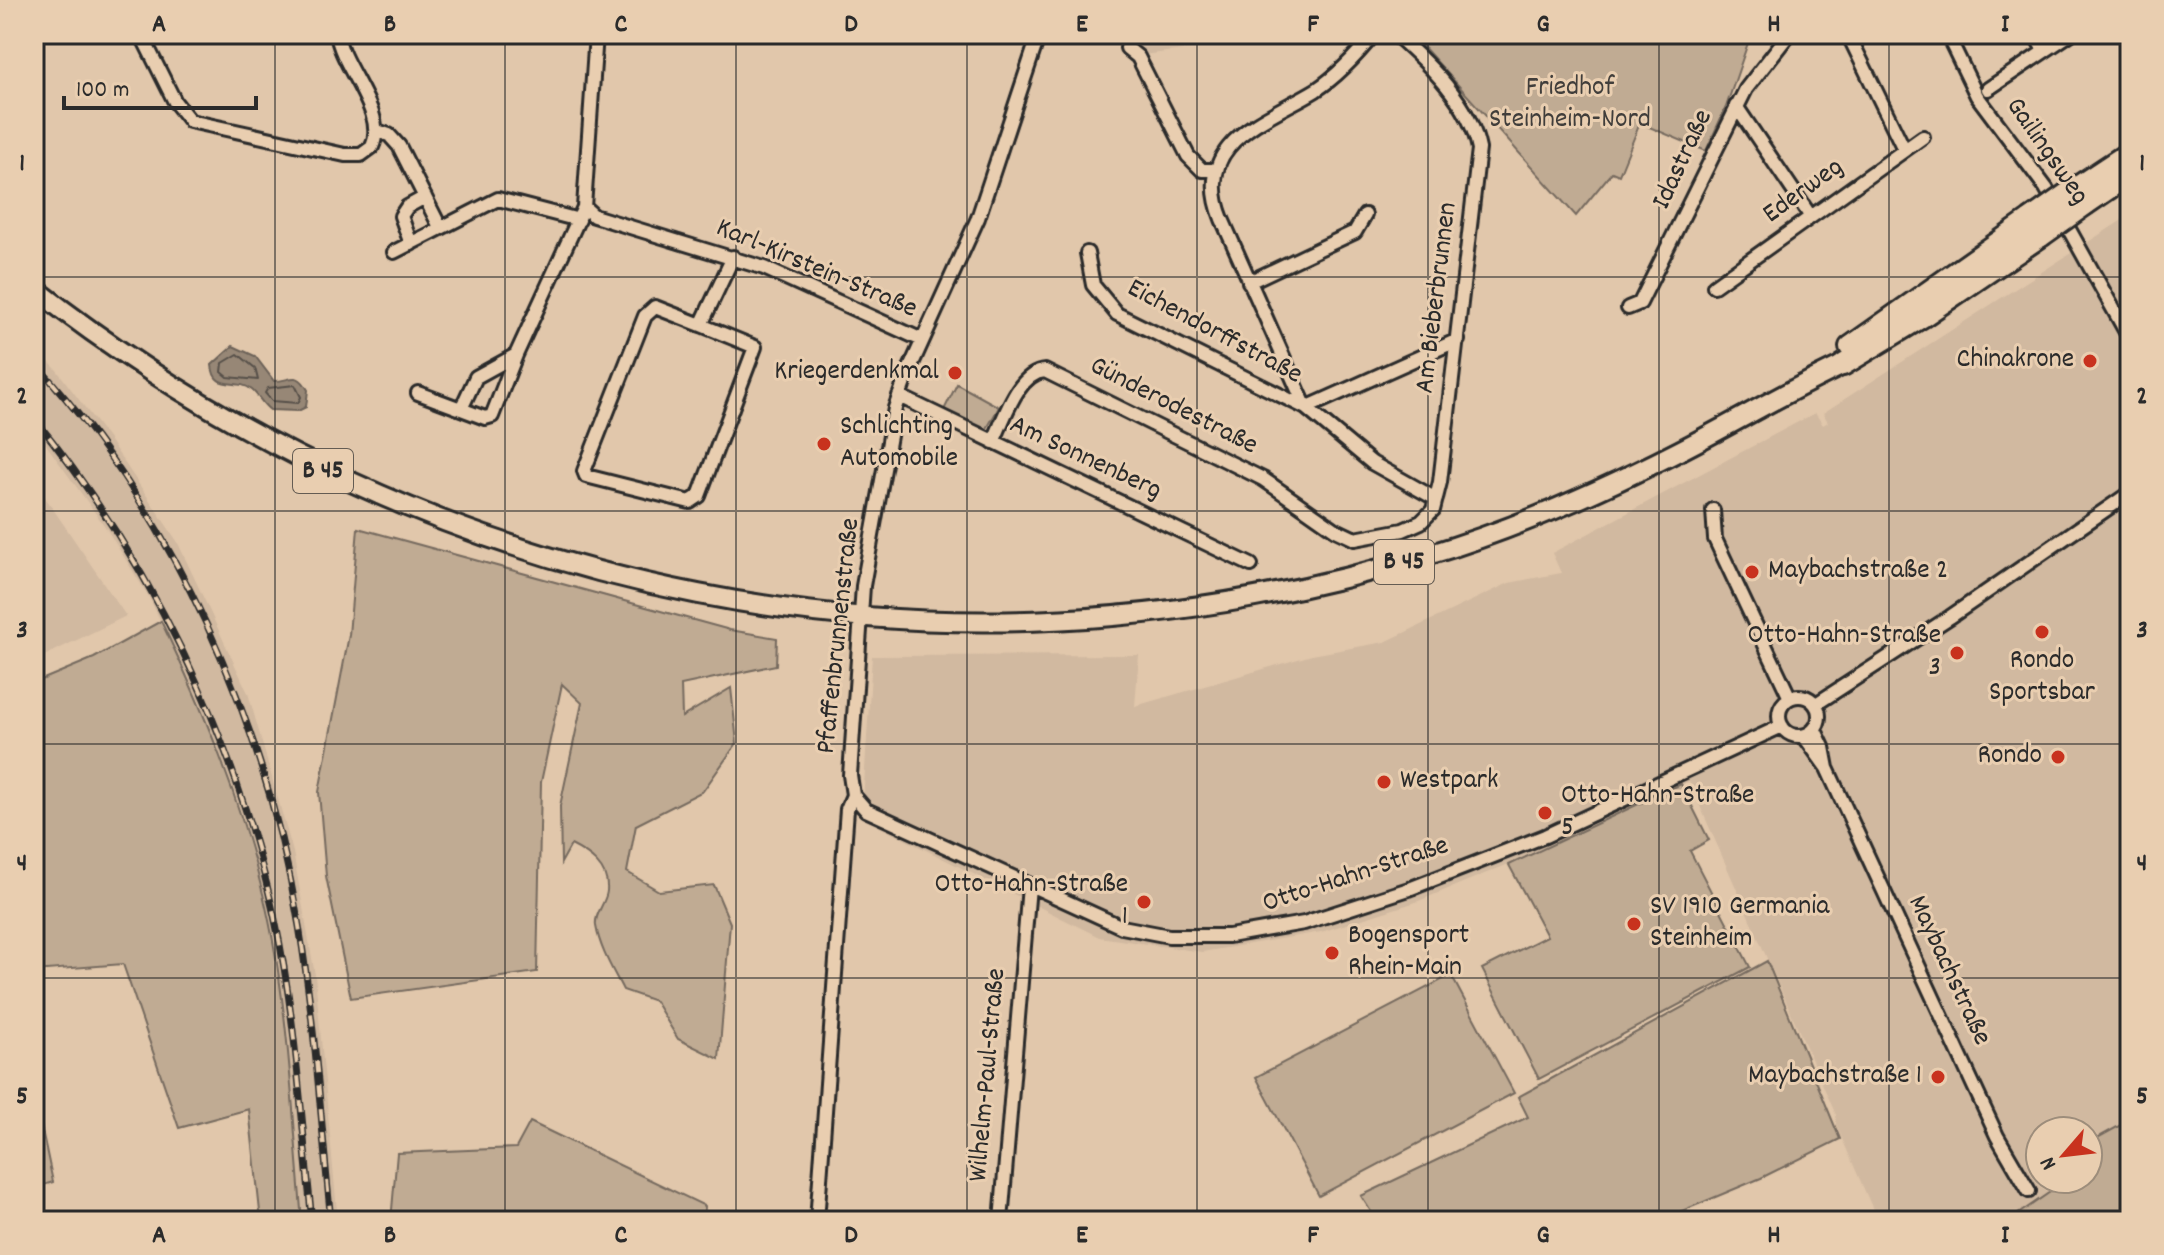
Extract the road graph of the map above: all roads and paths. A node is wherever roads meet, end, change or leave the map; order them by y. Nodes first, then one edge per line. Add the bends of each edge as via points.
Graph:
1 (141, 34) edge
2 (337, 34) edge
3 (596, 34) edge
4 (1039, 34) edge
5 (1374, 34) edge
6 (1395, 34) edge
7 (1789, 34) edge
8 (1848, 34) edge
9 (1947, 34) edge
10 (2035, 34) edge
11 (2070, 34) edge
12 (1127, 48) dead end
13 (2044, 51) junction
14 (1988, 89) dead end
15 (1736, 106) junction
16 (377, 131) junction
17 (1923, 137) dead end
18 (1904, 149) junction
19 (2130, 152) edge
20 (1217, 170) junction
21 (2130, 174) edge
22 (425, 197) junction
23 (2080, 197) junction
24 (584, 207) junction
25 (1365, 215) dead end
26 (1811, 217) junction
27 (579, 220) junction
28 (440, 227) junction
29 (411, 244) junction
30 (394, 252) dead end
31 (1087, 253) dead end
32 (733, 257) junction
33 (1249, 282) junction
34 (1714, 286) dead end
35 (34, 288) edge
36 (1628, 308) dead end
37 (701, 325) junction
38 (2130, 339) edge
39 (922, 340) junction
40 (1458, 340) junction
41 (516, 355) junction
42 (1839, 360) joint
43 (418, 393) dead end
44 (899, 396) junction
45 (1306, 408) junction
46 (461, 409) junction
47 (993, 442) junction
48 (2130, 493) edge
49 (1436, 499) junction
50 (1713, 510) dead end
51 (1251, 565) dead end
52 (860, 617) junction
53 (1790, 698) junction
54 (1816, 704) junction
55 (1782, 726) junction
56 (1809, 733) junction
57 (853, 795) junction
58 (1029, 886) junction
59 (2024, 1182) edge
60 (817, 1221) edge
61 (1001, 1221) edge

1 - 16 street via 181,111 196,124 353,156 372,147
2 - 16 street
3 - 24 street
4 - 39 street, Pfaffenbrunnenstraße via 978,218
5 - 20 street via 1325,84 1243,131
6 - 40 street, Am Bieberbrunnen via 1446,86 1478,144
7 - 15 street, Idastraße
8 - 18 street
9 - 38 street, Gailingsweg via 1977,96 2046,188
10 - 13 street
11 - 13 street
12 - 20 street via 1138,57 1188,156 1202,170
13 - 14 street
15 - 26 street
15 - 36 street, Idastraße via 1640,303
16 - 22 street via 399,146
17 - 18 street, Ederweg
18 - 26 street, Ederweg
19 - 23 highway, B 45
20 - 33 street via 1217,207
21 - 23 highway, B 45
22 - 28 street
22 - 29 street via 401,216
23 - 42 highway, B 45, bridge via 1922,317
24 - 27 street
24 - 32 street, Karl-Kirstein-Straße via 594,216
25 - 33 street via 1355,232
26 - 34 street, Ederweg
27 - 28 street via 505,198
27 - 41 street
28 - 29 street
29 - 30 street
31 - 45 street, Eichendorffstraße via 1093,285 1117,314
32 - 37 street
32 - 39 street, Karl-Kirstein-Straße
33 - 45 street
35 - 52 main road, B 45 via 191,399 386,500 513,547 610,575
37 - 37 street via 755,347 699,496 690,502 586,476 645,316 655,307
39 - 44 street, Pfaffenbrunnenstraße
40 - 45 street
40 - 49 street, Am Bieberbrunnen
41 - 46 street via 476,377
41 - 46 street via 492,416
42 - 52 main road, B 45 via 1642,469 1509,528 1428,555 1223,601 1072,620
43 - 46 street
44 - 47 street, Am Sonnenberg
44 - 52 street, Pfaffenbrunnenstraße
45 - 49 street via 1372,463
47 - 49 street, Günderodestraße via 1024,381 1045,371 1263,479 1355,539 1415,525 1433,510
47 - 51 street, Am Sonnenberg
48 - 54 street
50 - 53 street via 1715,539
52 - 57 street, Pfaffenbrunnenstraße
53 - 54 street via 1801,696
53 - 55 street via 1781,708
54 - 56 street via 1820,717
55 - 56 street via 1791,735
55 - 58 street, Otto-Hahn-Straße via 1508,851 1356,907 1269,931 1193,937 1138,931
56 - 59 street, Maybachstraße via 1823,747 1827,768 1997,1136
57 - 58 street, Otto-Hahn-Straße via 866,810
57 - 60 street, Pfaffenbrunnenstraße via 847,809
58 - 61 street, Wilhelm-Paul-Straße

